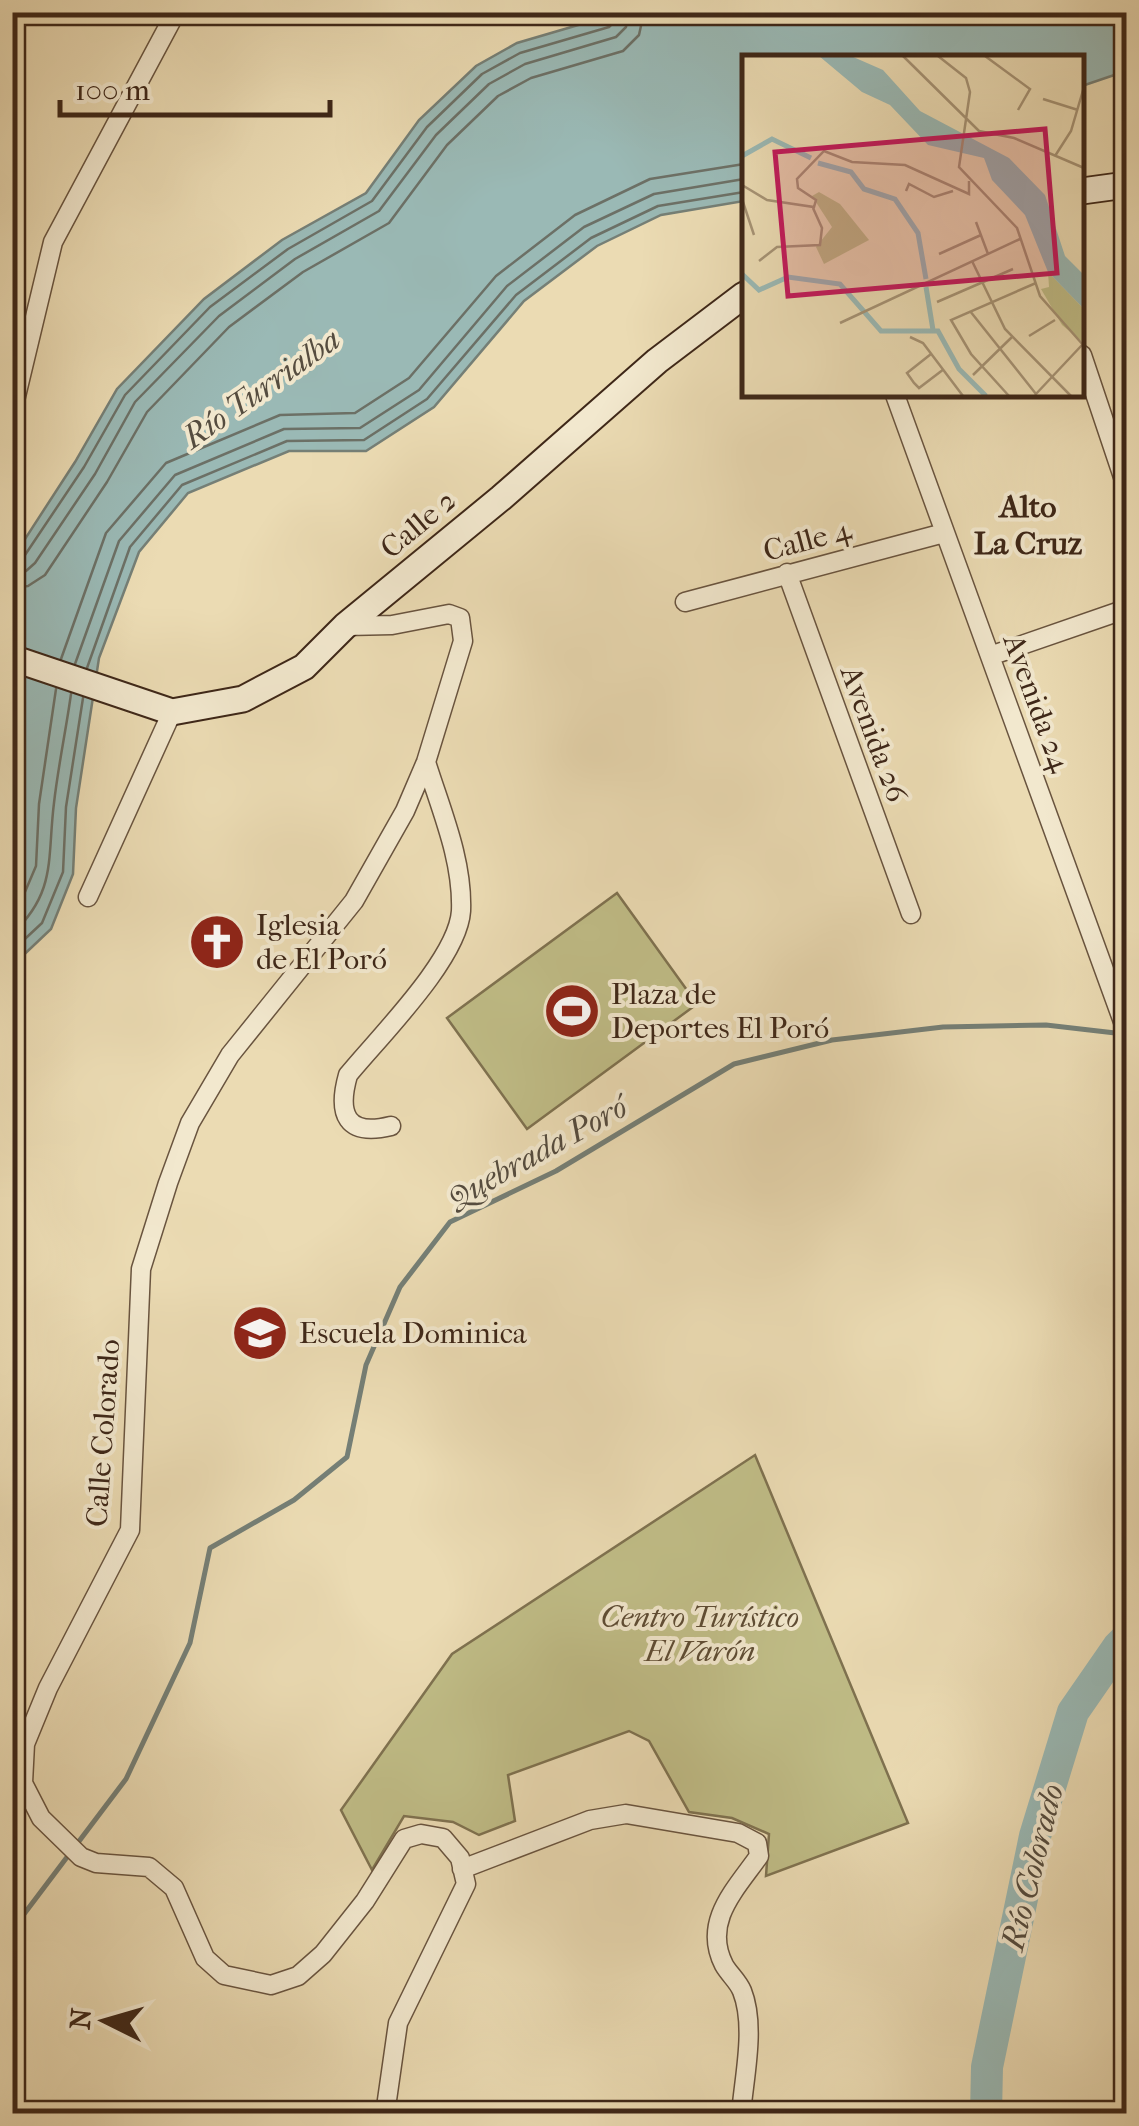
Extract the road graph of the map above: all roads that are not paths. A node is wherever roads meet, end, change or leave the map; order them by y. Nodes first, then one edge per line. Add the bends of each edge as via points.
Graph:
1 (176, 12) edge
2 (1126, 185) edge
3 (1084, 191) edge
4 (742, 296) edge
5 (1084, 361) edge
6 (896, 398) edge
7 (12, 413) edge
8 (1126, 486) edge
9 (944, 533) junction
10 (786, 573) junction
11 (685, 602) dead end
12 (1126, 610) edge
13 (345, 626) junction
14 (990, 656) junction
15 (12, 658) edge
16 (172, 712) junction
17 (426, 762) junction
18 (88, 897) dead end
19 (911, 914) dead end
20 (1126, 1030) edge
21 (392, 1126) dead end
22 (462, 1869) junction
23 (386, 2114) edge
24 (741, 2114) edge

1 - 7 street via 53,242
2 - 3 main road
4 - 13 main road, Calle 2
5 - 8 street
6 - 9 street, Avenida 24
9 - 10 street, Calle 4
9 - 14 street, Avenida 24
10 - 11 street, Calle 4
10 - 19 street, Avenida 26
12 - 14 street
13 - 16 main road, Calle 2 via 304,667 242,699
13 - 17 street, Calle Colorado via 460,618 462,641
14 - 20 street, Avenida 24
15 - 16 main road, Calle 2
16 - 18 street
17 - 21 street via 458,862 461,914 448,953 348,1074 342,1098 344,1115 355,1126
17 - 22 street, Calle Colorado via 406,812 354,901 230,1055 190,1123 141,1269 130,1530 48,1688 25,1744 23,1783 41,1818 81,1857 149,1867 174,1888 205,1958 224,1975 271,1985 298,1976 324,1954 404,1839 443,1838
22 - 23 street via 466,1884 398,2023
22 - 24 street via 590,1820 626,1814 738,1832 757,1843 759,1856 719,1914 715,1938 742,1990 748,2024

